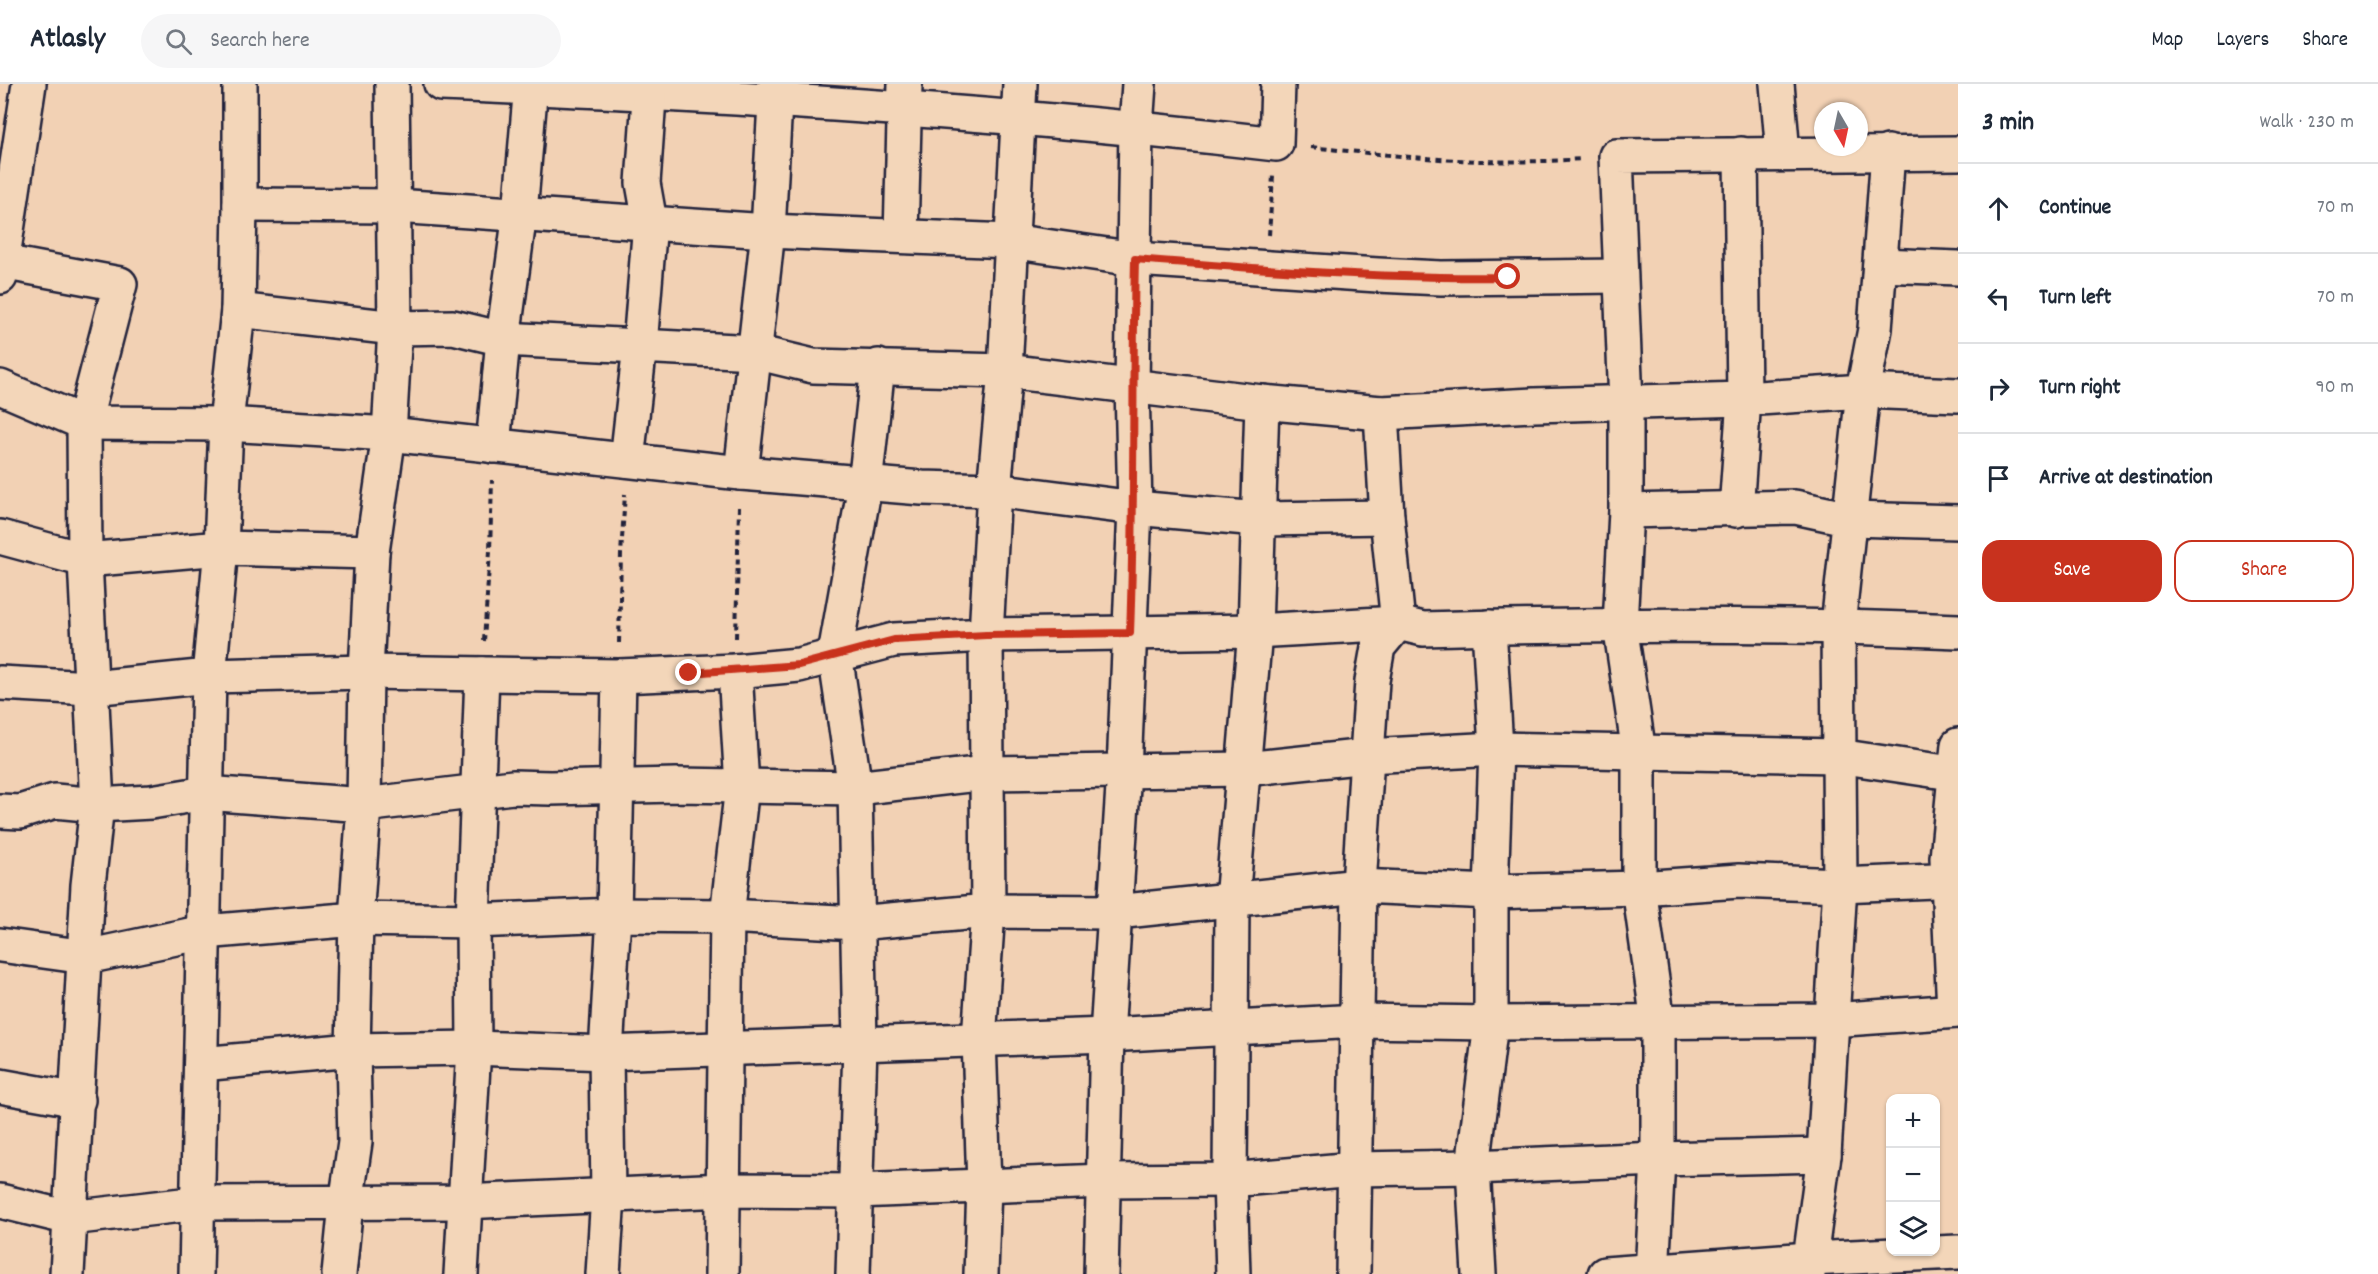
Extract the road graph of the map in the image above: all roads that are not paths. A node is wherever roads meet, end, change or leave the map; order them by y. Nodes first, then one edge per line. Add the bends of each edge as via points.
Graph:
1 (29, 84) edge
2 (240, 84) edge
3 (392, 84) edge
4 (441, 84) edge
5 (1020, 84) edge
6 (1139, 84) edge
7 (1278, 84) edge
8 (1777, 84) edge
9 (530, 86) edge
10 (650, 89) edge
11 (776, 91) edge
12 (904, 97) edge
13 (1019, 116) junction
14 (1136, 127) junction
15 (1888, 152) junction
16 (1958, 153) edge
17 (1741, 154) junction
18 (1783, 154) junction
19 (240, 205) junction
20 (395, 206) junction
21 (520, 213) junction
22 (650, 222) junction
23 (768, 231) junction
24 (901, 236) junction
25 (1010, 241) junction
26 (1135, 259) junction
27 (1880, 265) junction
28 (1958, 268) edge
29 (1, 270) edge
30 (1620, 276) junction
31 (238, 310) junction
32 (395, 328) junction
33 (503, 339) junction
34 (640, 346) junction
35 (755, 352) junction
36 (878, 366) junction
37 (1005, 371) junction
38 (1132, 386) junction
39 (0, 387) edge
40 (1863, 391) junction
41 (1958, 396) edge
42 (1744, 399) junction
43 (1262, 402) junction
44 (1626, 403) junction
45 (1381, 413) junction
46 (84, 423) junction
47 (226, 424) junction
48 (389, 434) junction
49 (493, 446) junction
50 (627, 460) junction
51 (741, 473) junction
52 (865, 485) junction
53 (994, 490) junction
54 (1134, 508) junction
55 (1736, 510) junction
56 (1626, 511) junction
57 (1388, 517) junction
58 (1258, 519) junction
59 (1850, 519) junction
60 (1958, 522) edge
61 (0, 537) edge
62 (221, 548) junction
63 (372, 552) junction
64 (84, 560) junction
65 (1398, 623) junction
66 (1620, 625) junction
67 (1838, 626) junction
68 (1489, 627) junction
69 (1255, 630) junction
70 (1958, 631) edge
71 (1130, 633) junction
72 (986, 635) junction
73 (835, 654) junction
74 (735, 671) junction
75 (366, 672) junction
76 (482, 674) junction
77 (209, 676) junction
78 (619, 676) junction
79 (0, 683) edge
80 (91, 688) junction
81 (1496, 749) junction
82 (1639, 753) junction
83 (1366, 756) junction
84 (1838, 756) junction
85 (1957, 764) edge
86 (1244, 769) junction
87 (1124, 771) junction
88 (986, 773) junction
89 (742, 786) junction
90 (615, 787) junction
91 (855, 788) junction
92 (478, 791) junction
93 (206, 793) junction
94 (97, 805) junction
95 (364, 805) junction
96 (0, 811) edge
97 (1953, 880) edge
98 (1840, 885) junction
99 (1359, 886) junction
100 (1639, 888) junction
101 (1491, 892) junction
102 (1232, 901) junction
103 (988, 911) junction
104 (1116, 912) junction
105 (614, 915) junction
106 (727, 916) junction
107 (356, 919) junction
108 (473, 921) junction
109 (856, 923) junction
110 (204, 932) junction
111 (0, 945) edge
112 (86, 957) junction
113 (1956, 1011) edge
114 (1831, 1020) junction
115 (1358, 1021) junction
116 (1658, 1022) junction
117 (1491, 1023) junction
118 (1232, 1028) junction
119 (1107, 1035) junction
120 (979, 1039) junction
121 (860, 1045) junction
122 (474, 1047) junction
123 (725, 1048) junction
124 (353, 1050) junction
125 (606, 1053) junction
126 (201, 1064) junction
127 (0, 1086) edge
128 (78, 1100) junction
129 (1824, 1155) junction
130 (1659, 1159) junction
131 (1473, 1167) junction
132 (1354, 1169) junction
133 (1230, 1180) junction
134 (1104, 1181) junction
135 (984, 1186) junction
136 (724, 1190) junction
137 (856, 1191) junction
138 (608, 1195) junction
139 (0, 1201) edge
140 (464, 1202) junction
141 (199, 1203) junction
142 (346, 1204) junction
143 (70, 1218) junction
144 (1958, 1252) edge
145 (1808, 1267) edge
146 (1652, 1271) edge
147 (67, 1274) edge
148 (196, 1274) edge
149 (339, 1274) edge
150 (461, 1274) edge
151 (603, 1274) edge
152 (722, 1274) edge
153 (853, 1274) edge
154 (981, 1274) edge
155 (1101, 1274) edge
156 (1233, 1274) edge
157 (1353, 1274) edge
158 (1479, 1274) edge
159 (1605, 1274) edge

1 - 29 street
2 - 19 street
3 - 20 street
4 - 9 street
5 - 13 street
6 - 14 street
7 - 14 street via 1276,144
8 - 18 street
9 - 10 street
9 - 21 street
10 - 11 street
10 - 22 street via 643,183
11 - 12 street
11 - 23 street
12 - 13 street
12 - 24 street
13 - 14 street
13 - 25 street
14 - 26 street
15 - 16 street
15 - 18 street
15 - 27 street
17 - 18 street
17 - 30 street via 1616,156
17 - 42 street
19 - 20 street
19 - 31 street
20 - 21 street
20 - 32 street
21 - 22 street
21 - 33 street
22 - 23 street
22 - 34 street
23 - 24 street
23 - 35 street
24 - 25 street
25 - 26 street
25 - 37 street
26 - 30 street via 1441,278
26 - 38 street
27 - 28 street
27 - 40 street via 1875,329
29 - 46 street via 120,284
30 - 44 street
31 - 32 street
31 - 47 street
32 - 33 street via 453,327
32 - 48 street
33 - 34 street
33 - 49 street
34 - 35 street
34 - 50 street
35 - 36 street via 813,366
35 - 51 street
36 - 37 street
36 - 52 street
37 - 38 street
37 - 53 street
38 - 43 street
38 - 54 street
39 - 46 street
40 - 41 street
40 - 42 street
40 - 59 street
42 - 44 street
42 - 55 street
43 - 45 street
43 - 58 street
44 - 45 street
44 - 56 street
45 - 57 street
46 - 47 street
46 - 64 street
47 - 48 street
47 - 62 street
48 - 49 street
48 - 63 street
49 - 50 street
50 - 51 street
51 - 52 street
52 - 53 street
52 - 73 street
53 - 54 street
53 - 72 street
54 - 58 street
54 - 71 street
55 - 56 street
55 - 59 street via 1795,507
56 - 66 street
57 - 58 street
57 - 65 street
58 - 69 street
59 - 60 street
59 - 67 street
61 - 64 street
62 - 63 street
62 - 64 street
62 - 77 street
63 - 75 street
64 - 80 street
65 - 68 street via 1423,629
65 - 69 street
65 - 83 street via 1378,647
66 - 67 street
66 - 68 street
66 - 82 street
67 - 70 street
67 - 84 street
68 - 81 street
69 - 71 street
69 - 86 street
71 - 72 street
71 - 87 street
72 - 73 street via 894,640
72 - 88 street
73 - 74 street via 799,665
73 - 91 street
74 - 78 street
74 - 89 street
75 - 76 street
75 - 77 street
75 - 95 street
76 - 78 street
76 - 92 street
77 - 80 street
77 - 93 street
78 - 90 street
79 - 80 street
80 - 94 street
81 - 82 street
81 - 83 street
81 - 101 street
82 - 84 street
82 - 100 street
83 - 86 street
83 - 99 street
84 - 85 street
84 - 98 street
85 - 97 street via 1947,858
86 - 87 street
86 - 102 street
87 - 88 street
87 - 104 street
88 - 91 street
88 - 103 street
89 - 90 street
89 - 91 street
89 - 106 street
90 - 92 street
90 - 105 street
91 - 109 street
92 - 95 street
92 - 108 street
93 - 94 street
93 - 95 street
93 - 110 street
94 - 96 street via 55,801 20,812
94 - 112 street via 88,885
95 - 107 street
97 - 98 street
97 - 113 street
98 - 100 street via 1739,881
98 - 114 street
99 - 101 street
99 - 102 street
99 - 115 street
100 - 101 street
100 - 116 street
101 - 117 street
102 - 104 street
102 - 118 street
103 - 104 street
103 - 109 street
103 - 120 street
104 - 119 street
105 - 106 street
105 - 108 street
105 - 125 street
106 - 109 street
106 - 123 street
107 - 108 street
107 - 110 street
107 - 124 street
108 - 122 street
109 - 121 street
110 - 112 street
110 - 126 street
111 - 112 street
112 - 128 street
113 - 114 street
114 - 116 street
114 - 129 street
115 - 117 street
115 - 118 street
115 - 132 street
116 - 117 street
116 - 130 street
117 - 131 street
118 - 119 street
118 - 133 street
119 - 120 street
119 - 134 street
120 - 121 street
120 - 135 street
121 - 123 street
121 - 137 street
122 - 124 street
122 - 125 street
122 - 140 street
123 - 125 street
123 - 136 street
124 - 126 street
124 - 142 street via 355,1142
125 - 138 street
126 - 141 street
127 - 128 street
128 - 143 street
129 - 130 street
129 - 145 street
130 - 131 street
130 - 146 street
131 - 132 street
131 - 158 street
132 - 133 street
132 - 157 street
133 - 134 street
133 - 156 street
134 - 135 street
134 - 155 street
135 - 137 street
135 - 154 street
136 - 137 street
136 - 138 street
136 - 152 street
137 - 153 street
138 - 140 street
138 - 151 street
139 - 143 street
140 - 142 street
140 - 150 street
141 - 142 street
141 - 143 street
141 - 148 street
142 - 149 street
143 - 147 street
144 - 145 street
145 - 146 street
146 - 159 street

